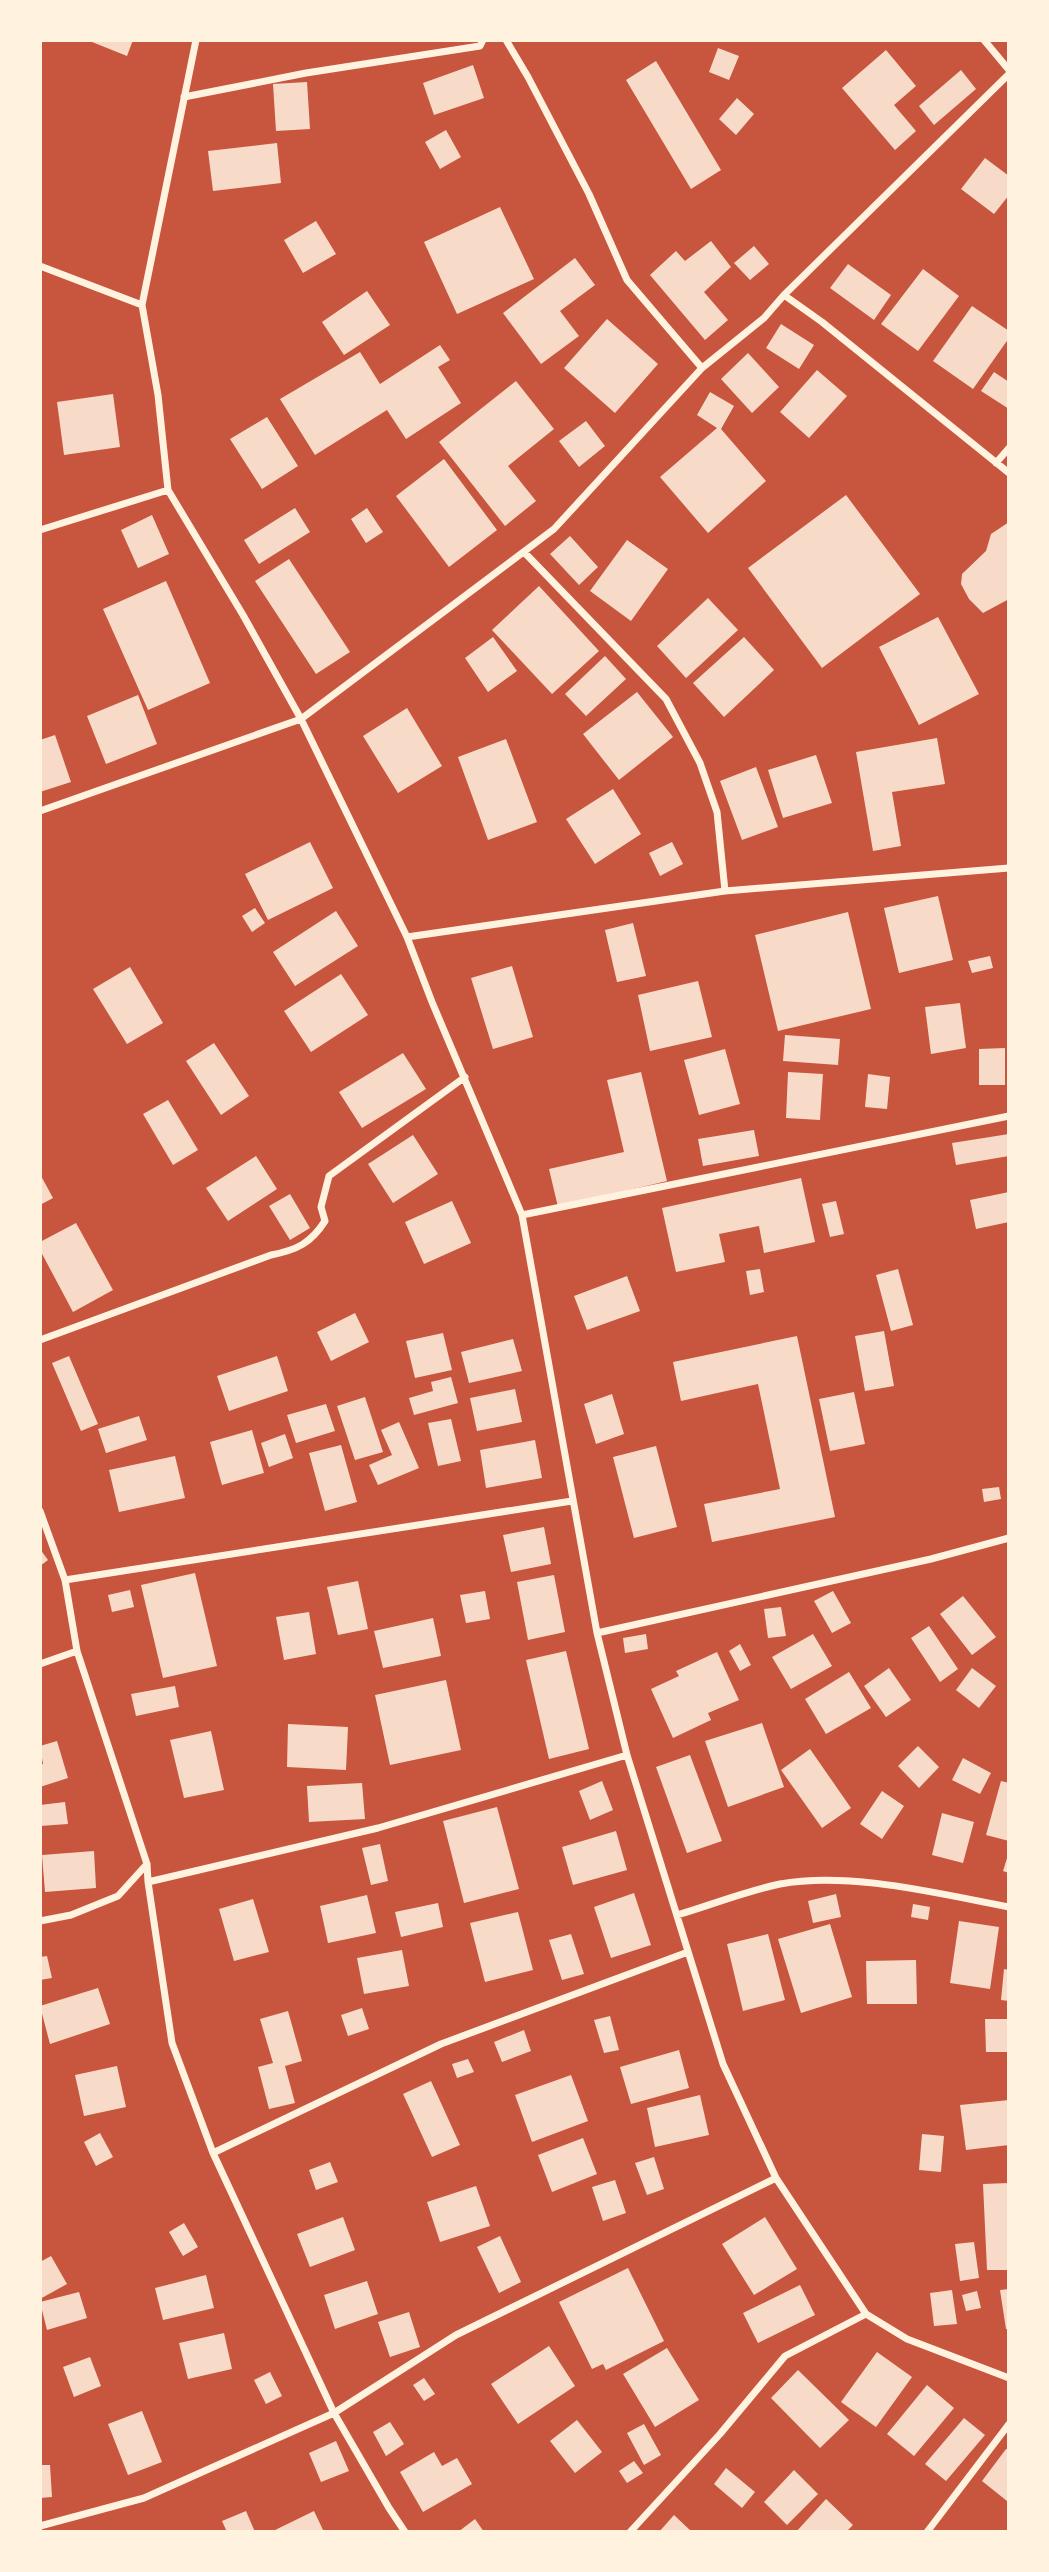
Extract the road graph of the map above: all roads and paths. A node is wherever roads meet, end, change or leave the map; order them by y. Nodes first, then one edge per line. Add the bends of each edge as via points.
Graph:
1 (196, 40) edge
2 (483, 40) edge
3 (506, 40) edge
4 (984, 40) edge
5 (1009, 72) edge
6 (184, 97) junction
7 (40, 266) edge
8 (784, 295) junction
9 (142, 305) junction
10 (702, 368) junction
11 (1009, 448) edge
12 (996, 463) junction
13 (1009, 473) edge
14 (168, 490) junction
15 (40, 530) edge
16 (524, 552) junction
17 (301, 719) junction
18 (40, 811) edge
19 (1009, 868) edge
20 (725, 891) junction
21 (407, 937) junction
22 (465, 1077) junction
23 (1009, 1116) edge
24 (522, 1215) junction
25 (40, 1340) edge
26 (572, 1501) junction
27 (40, 1511) edge
28 (1009, 1538) edge
29 (65, 1580) junction
30 (597, 1633) junction
31 (78, 1651) junction
32 (40, 1664) edge
33 (626, 1755) junction
34 (148, 1864) junction
35 (148, 1882) junction
36 (1009, 1907) edge
37 (677, 1915) junction
38 (40, 1921) edge
39 (688, 1952) junction
40 (213, 2153) junction
41 (776, 2178) junction
42 (866, 2314) junction
43 (1009, 2378) edge
44 (334, 2413) junction
45 (1009, 2424) edge
46 (40, 2526) edge
47 (405, 2532) edge
48 (630, 2532) edge
49 (927, 2532) edge

1 - 6 street
2 - 6 street via 481,46
3 - 10 street via 589,194 627,280
4 - 5 street
5 - 8 street
6 - 9 street
7 - 9 street
8 - 10 street via 764,318
8 - 12 street
9 - 14 street
10 - 16 street via 554,528
11 - 12 street
12 - 13 street
14 - 15 street
14 - 17 street
16 - 17 street
16 - 20 street via 666,699 700,762 717,812
17 - 18 street
17 - 21 street
19 - 20 street
20 - 21 street
21 - 22 street
22 - 24 street
22 - 25 street via 329,1176 321,1207 325,1221 314,1238 289,1252
23 - 24 street
24 - 26 street
26 - 29 street
26 - 30 street
27 - 29 street
28 - 30 street
29 - 31 street
30 - 33 street
31 - 32 street
31 - 34 street
33 - 35 street via 378,1828
33 - 37 street
34 - 35 street
34 - 38 street via 118,1896 71,1915
35 - 40 street via 172,2043
36 - 37 street via 846,1880 780,1884
37 - 39 street
39 - 40 street via 441,2044
39 - 41 street via 723,2064
40 - 44 street
41 - 42 street
41 - 44 street via 456,2336
42 - 43 street via 907,2339
42 - 48 street via 785,2356
44 - 46 street via 144,2498
44 - 47 street
45 - 49 street

